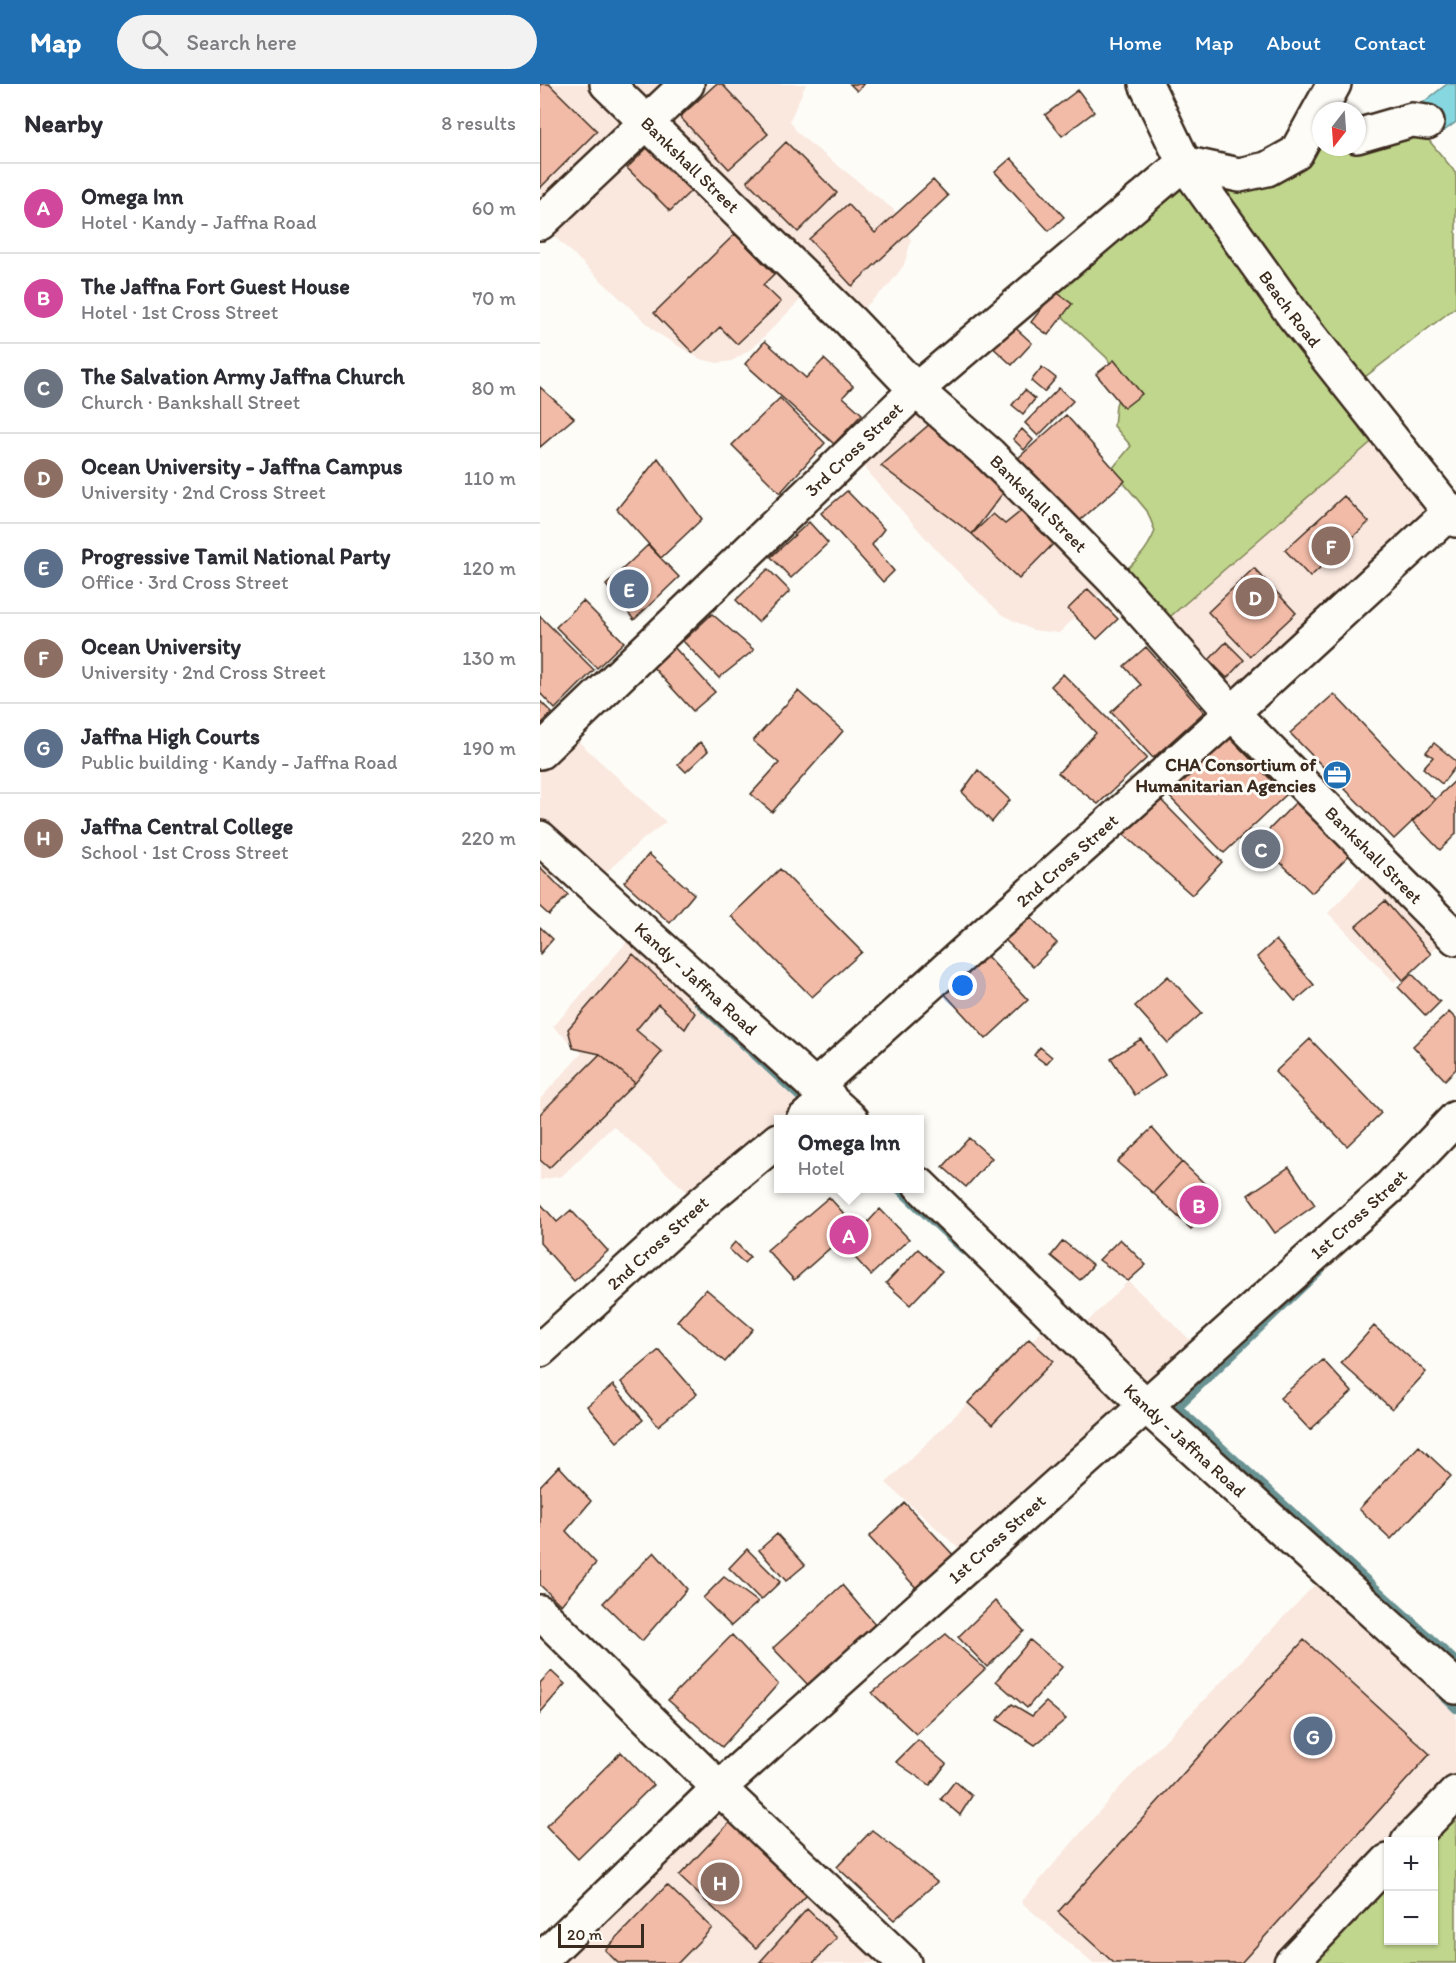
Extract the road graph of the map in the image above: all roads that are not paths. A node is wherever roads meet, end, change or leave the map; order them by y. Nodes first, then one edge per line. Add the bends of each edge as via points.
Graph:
1 (607, 84) edge
2 (687, 84) edge
3 (1146, 84) edge
4 (1334, 84) edge
5 (647, 120) junction
6 (1427, 122) dead end
7 (1366, 133) edge
8 (1309, 149) edge
9 (1184, 163) junction
10 (540, 223) edge
11 (916, 390) junction
12 (1453, 516) edge
13 (1232, 713) junction
14 (540, 752) edge
15 (540, 838) edge
16 (1456, 938) edge
17 (833, 1101) edge
18 (810, 1115) edge
19 (1456, 1118) edge
20 (774, 1143) edge
21 (924, 1189) edge
22 (540, 1350) edge
23 (1145, 1405) junction
24 (540, 1612) edge
25 (1456, 1687) edge
26 (719, 1788) junction
27 (1456, 1792) edge
28 (1413, 1837) edge
29 (1384, 1866) edge
30 (540, 1961) edge
31 (904, 1963) edge
32 (1291, 1963) edge

1 - 5 main road, Bankshall Street
2 - 5 main road
3 - 9 main road, Beach Road
4 - 8 main road
5 - 10 main road
5 - 11 main road, Bankshall Street
6 - 7 main road via 1412,120
8 - 9 main road via 1267,169 1239,175
9 - 11 main road, 3rd Cross Street
9 - 12 main road, Beach Road via 1294,316
11 - 13 main road, Bankshall Street via 989,454 1065,530
11 - 14 main road, 3rd Cross Street
12 - 13 main road, 2nd Cross Street
13 - 16 main road, Bankshall Street
13 - 17 main road, 2nd Cross Street
15 - 17 main road, Kandy - Jaffna Road
17 - 18 main road, 2nd Cross Street
19 - 23 main road, 1st Cross Street via 1391,1186
20 - 22 main road, 2nd Cross Street
21 - 23 main road, Kandy - Jaffna Road
23 - 25 main road, Kandy - Jaffna Road
23 - 26 main road, 1st Cross Street
24 - 26 main road
26 - 30 main road, 1st Cross Street
26 - 31 main road
27 - 28 main road
29 - 32 main road

